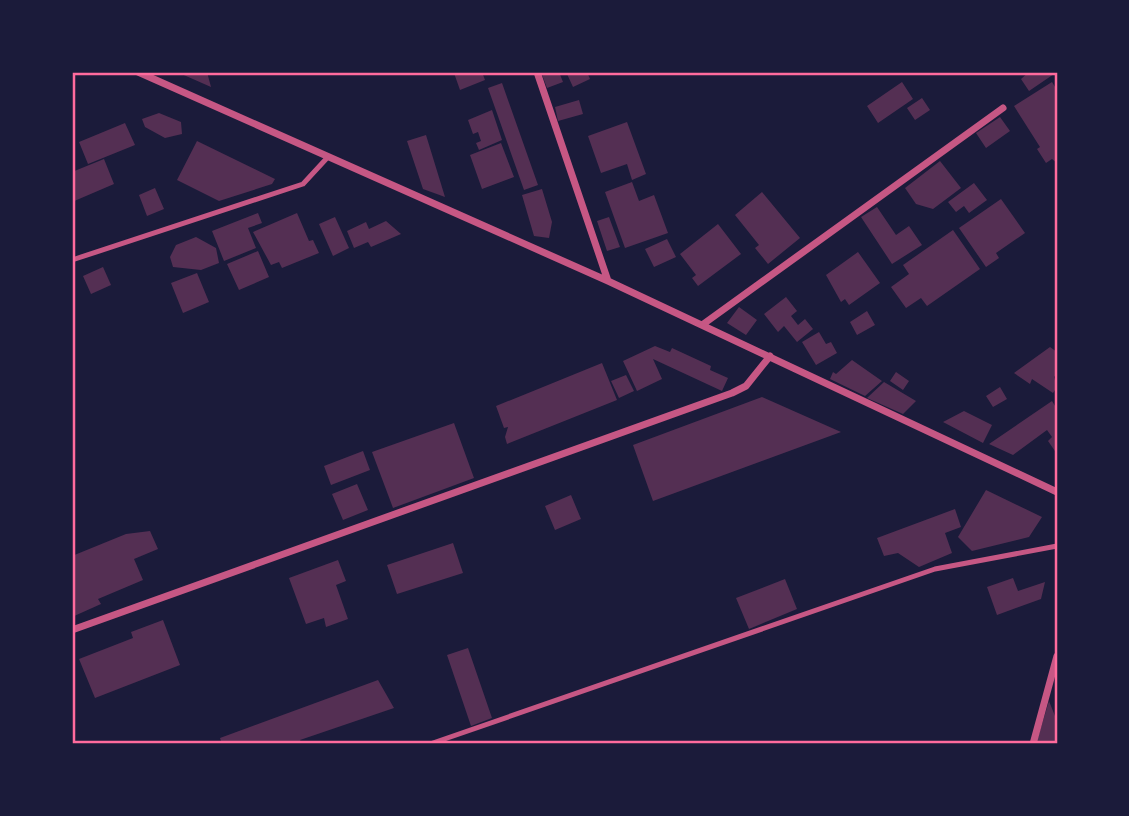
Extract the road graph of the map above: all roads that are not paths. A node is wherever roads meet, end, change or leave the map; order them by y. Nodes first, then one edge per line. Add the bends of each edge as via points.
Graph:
1 (138, 72) edge
2 (537, 72) edge
3 (1003, 108) dead end
4 (327, 158) junction
5 (72, 260) edge
6 (608, 281) junction
7 (702, 325) junction
8 (770, 356) junction
9 (1057, 492) edge
10 (1057, 546) edge
11 (72, 630) edge
12 (1057, 656) edge
13 (430, 744) edge
14 (1033, 744) edge

1 - 4 street
2 - 6 street
3 - 7 street
4 - 5 lane via 303,184
4 - 6 street
6 - 7 street
7 - 8 street
8 - 9 street
8 - 11 street via 746,386 710,402
10 - 13 lane via 935,569
12 - 14 street

